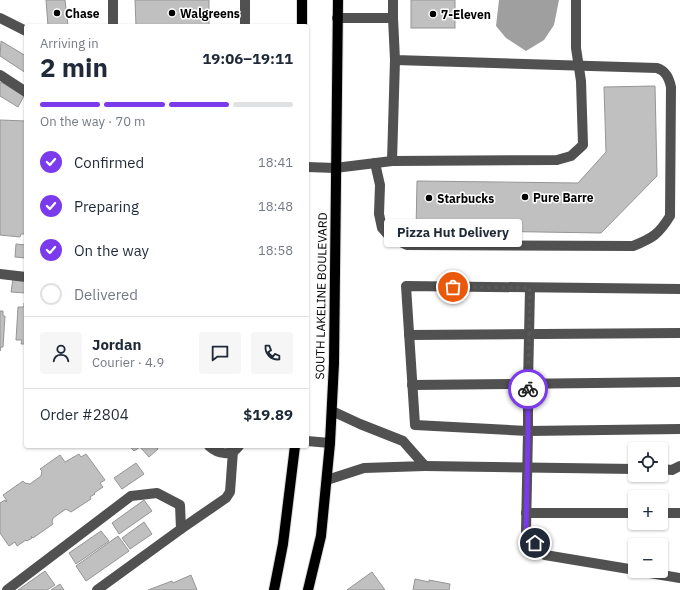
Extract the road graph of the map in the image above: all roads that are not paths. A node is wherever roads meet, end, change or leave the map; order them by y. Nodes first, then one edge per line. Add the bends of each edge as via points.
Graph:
1 (113, 0) edge
2 (245, 0) edge
3 (302, 0) edge
4 (338, 0) edge
5 (393, 0) edge
6 (576, 0) edge
7 (0, 18) edge
8 (337, 18) junction
9 (393, 18) junction
10 (113, 24) edge
11 (245, 24) edge
12 (302, 24) edge
13 (24, 30) edge
14 (395, 60) junction
15 (578, 66) junction
16 (0, 75) edge
17 (24, 91) edge
18 (392, 161) junction
19 (375, 163) junction
20 (309, 167) edge
21 (335, 168) junction
22 (0, 274) edge
23 (24, 277) edge
24 (530, 288) junction
25 (680, 289) edge
26 (680, 333) edge
27 (529, 334) junction
28 (409, 335) junction
29 (680, 382) edge
30 (528, 384) junction
31 (412, 385) junction
32 (332, 411) junction
33 (680, 429) edge
34 (528, 431) junction
35 (309, 441) edge
36 (330, 443) junction
37 (212, 448) edge
38 (295, 448) edge
39 (236, 449) edge
40 (425, 466) junction
41 (528, 466) junction
42 (680, 466) edge
43 (628, 469) edge
44 (668, 470) edge
45 (327, 480) junction
46 (526, 513) junction
47 (628, 513) edge
48 (668, 513) edge
49 (680, 513) edge
50 (181, 529) junction
51 (628, 569) edge
52 (668, 576) edge
53 (680, 578) edge
54 (7, 590) edge
55 (96, 590) edge
56 (274, 590) edge
57 (308, 590) edge

1 - 10 lane
2 - 11 lane
3 - 12 main road
4 - 8 main road, SOUTH LAKELINE BOULEVARD
5 - 9 lane
6 - 15 lane
7 - 13 lane
8 - 9 lane
8 - 21 main road, SOUTH LAKELINE BOULEVARD
9 - 14 lane
14 - 15 lane
14 - 18 lane
15 - 18 lane via 581,81 583,145 572,156 557,160
15 - 19 lane via 657,68 663,70 668,77 671,87 670,216 662,229 651,239 633,246 408,245 390,237 382,228 379,214 380,185
16 - 17 lane
18 - 19 lane
19 - 21 lane
20 - 21 lane
21 - 32 main road, SOUTH LAKELINE BOULEVARD
22 - 23 lane
24 - 25 lane
24 - 27 lane
24 - 28 lane via 406,286
26 - 27 lane
27 - 28 lane
27 - 30 lane
28 - 31 lane
29 - 30 lane
30 - 31 lane
30 - 34 lane
31 - 34 lane via 415,425
32 - 36 main road, SOUTH LAKELINE BOULEVARD
32 - 40 lane via 403,441
33 - 34 lane
34 - 41 lane
35 - 36 lane
36 - 45 main road, SOUTH LAKELINE BOULEVARD
37 - 39 lane via 221,453
38 - 56 main road via 283,544
39 - 50 lane via 230,492 226,498
40 - 41 lane
40 - 45 lane via 364,468
41 - 43 lane
41 - 46 lane
42 - 44 lane
45 - 57 main road, SOUTH LAKELINE BOULEVARD via 321,536
46 - 47 lane
46 - 51 lane via 526,532 545,554
48 - 49 lane
50 - 54 lane via 180,505 157,493 131,496
50 - 55 lane
52 - 53 lane

